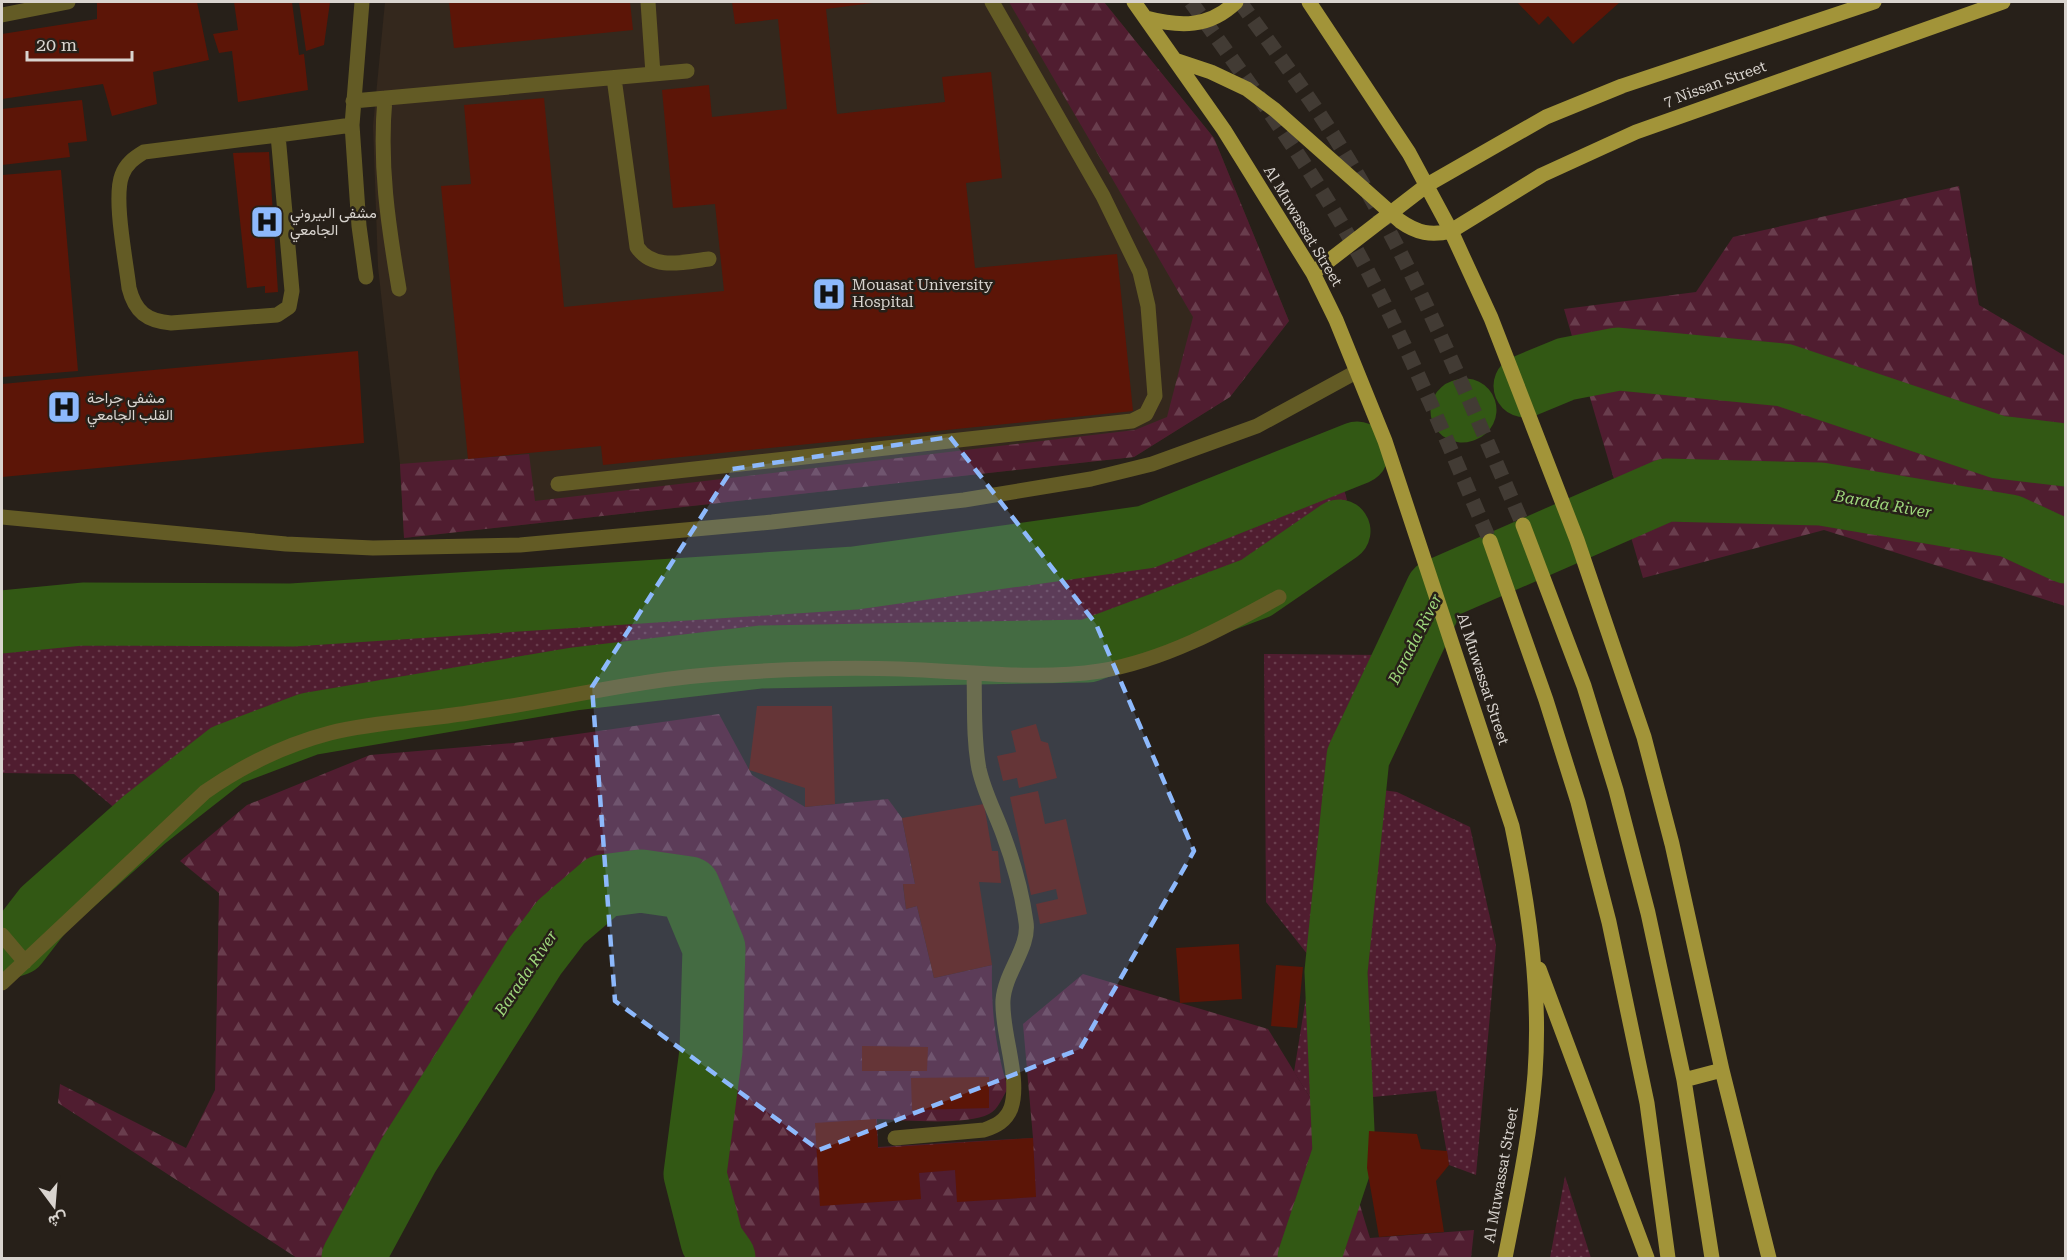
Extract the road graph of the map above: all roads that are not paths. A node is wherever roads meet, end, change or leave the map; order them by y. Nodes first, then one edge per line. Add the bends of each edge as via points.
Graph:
1 (68, 2) edge
2 (362, 2) edge
3 (648, 2) edge
4 (992, 2) edge
5 (1134, 2) edge
6 (1236, 2) edge
7 (1309, 2) edge
8 (1874, 2) edge
9 (2004, 2) edge
10 (2, 15) edge
11 (1146, 18) junction
12 (1175, 60) junction
13 (687, 71) dead end
14 (653, 74) junction
15 (614, 78) junction
16 (385, 98) junction
17 (353, 101) junction
18 (352, 125) junction
19 (278, 135) junction
20 (1427, 185) junction
21 (1390, 212) junction
22 (1452, 231) junction
23 (709, 259) dead end
24 (1313, 273) junction
25 (366, 277) dead end
26 (399, 289) dead end
27 (1356, 372) junction
28 (558, 484) dead end
29 (2, 517) edge
30 (1523, 525) tunnel mouth
31 (1490, 541) tunnel mouth
32 (1280, 597) dead end
33 (974, 674) junction
34 (2, 935) edge
35 (1533, 955) junction
36 (25, 962) junction
37 (2, 983) edge
38 (1722, 1070) junction
39 (1684, 1080) junction
40 (895, 1138) dead end
41 (1505, 1258) edge
42 (1647, 1258) edge
43 (1668, 1258) edge
44 (1712, 1258) edge
45 (1769, 1258) edge

1 - 10 street
2 - 17 street
3 - 14 street
4 - 28 street via 1103,196 1140,272 1148,306 1155,396 1146,414 1132,421
5 - 11 main road, Al Muwassat Street
6 - 11 main road via 1217,17 1187,25
7 - 20 main road
8 - 20 main road, 7 Nissan Street via 1582,101 1503,139
9 - 22 main road, 7 Nissan Street via 1636,132 1542,175
11 - 12 main road, Al Muwassat Street
12 - 21 main road via 1247,89
12 - 24 main road, Al Muwassat Street via 1224,130
13 - 14 street
14 - 15 street
15 - 16 street
15 - 23 street via 637,247 657,263
16 - 17 street
16 - 26 street via 383,190
17 - 18 street
18 - 19 street
18 - 25 street via 358,226
19 - 19 street via 144,152 127,165 119,193 129,288 142,315 156,322 171,323 278,315 289,307 292,291
20 - 21 main road, 7 Nissan Street
20 - 22 main road
21 - 22 main road via 1425,234
21 - 24 main road, 7 Nissan Street
22 - 38 main road via 1491,318 1577,540 1644,736
24 - 27 main road, Al Muwassat Street
27 - 29 street via 1257,426 1152,464 1091,479 964,500 760,523 520,545 373,548 286,544
27 - 35 main road, Al Muwassat Street via 1385,441 1512,826 1526,890
30 - 39 main road via 1584,686 1616,790 1648,913
31 - 43 main road via 1550,711 1609,922 1647,1103
32 - 33 street via 1201,639 1155,657 1101,671
33 - 36 street via 900,669 783,670 651,680 366,727 301,742 235,772 205,792
33 - 40 street via 979,768 1003,835 1027,925 1023,946 1004,990 1013,1099 1005,1119 984,1131
34 - 36 street
35 - 41 main road, Al Muwassat Street via 1535,1073 1530,1126
35 - 42 main road
36 - 37 street
38 - 39 main road
38 - 45 main road
39 - 44 main road

